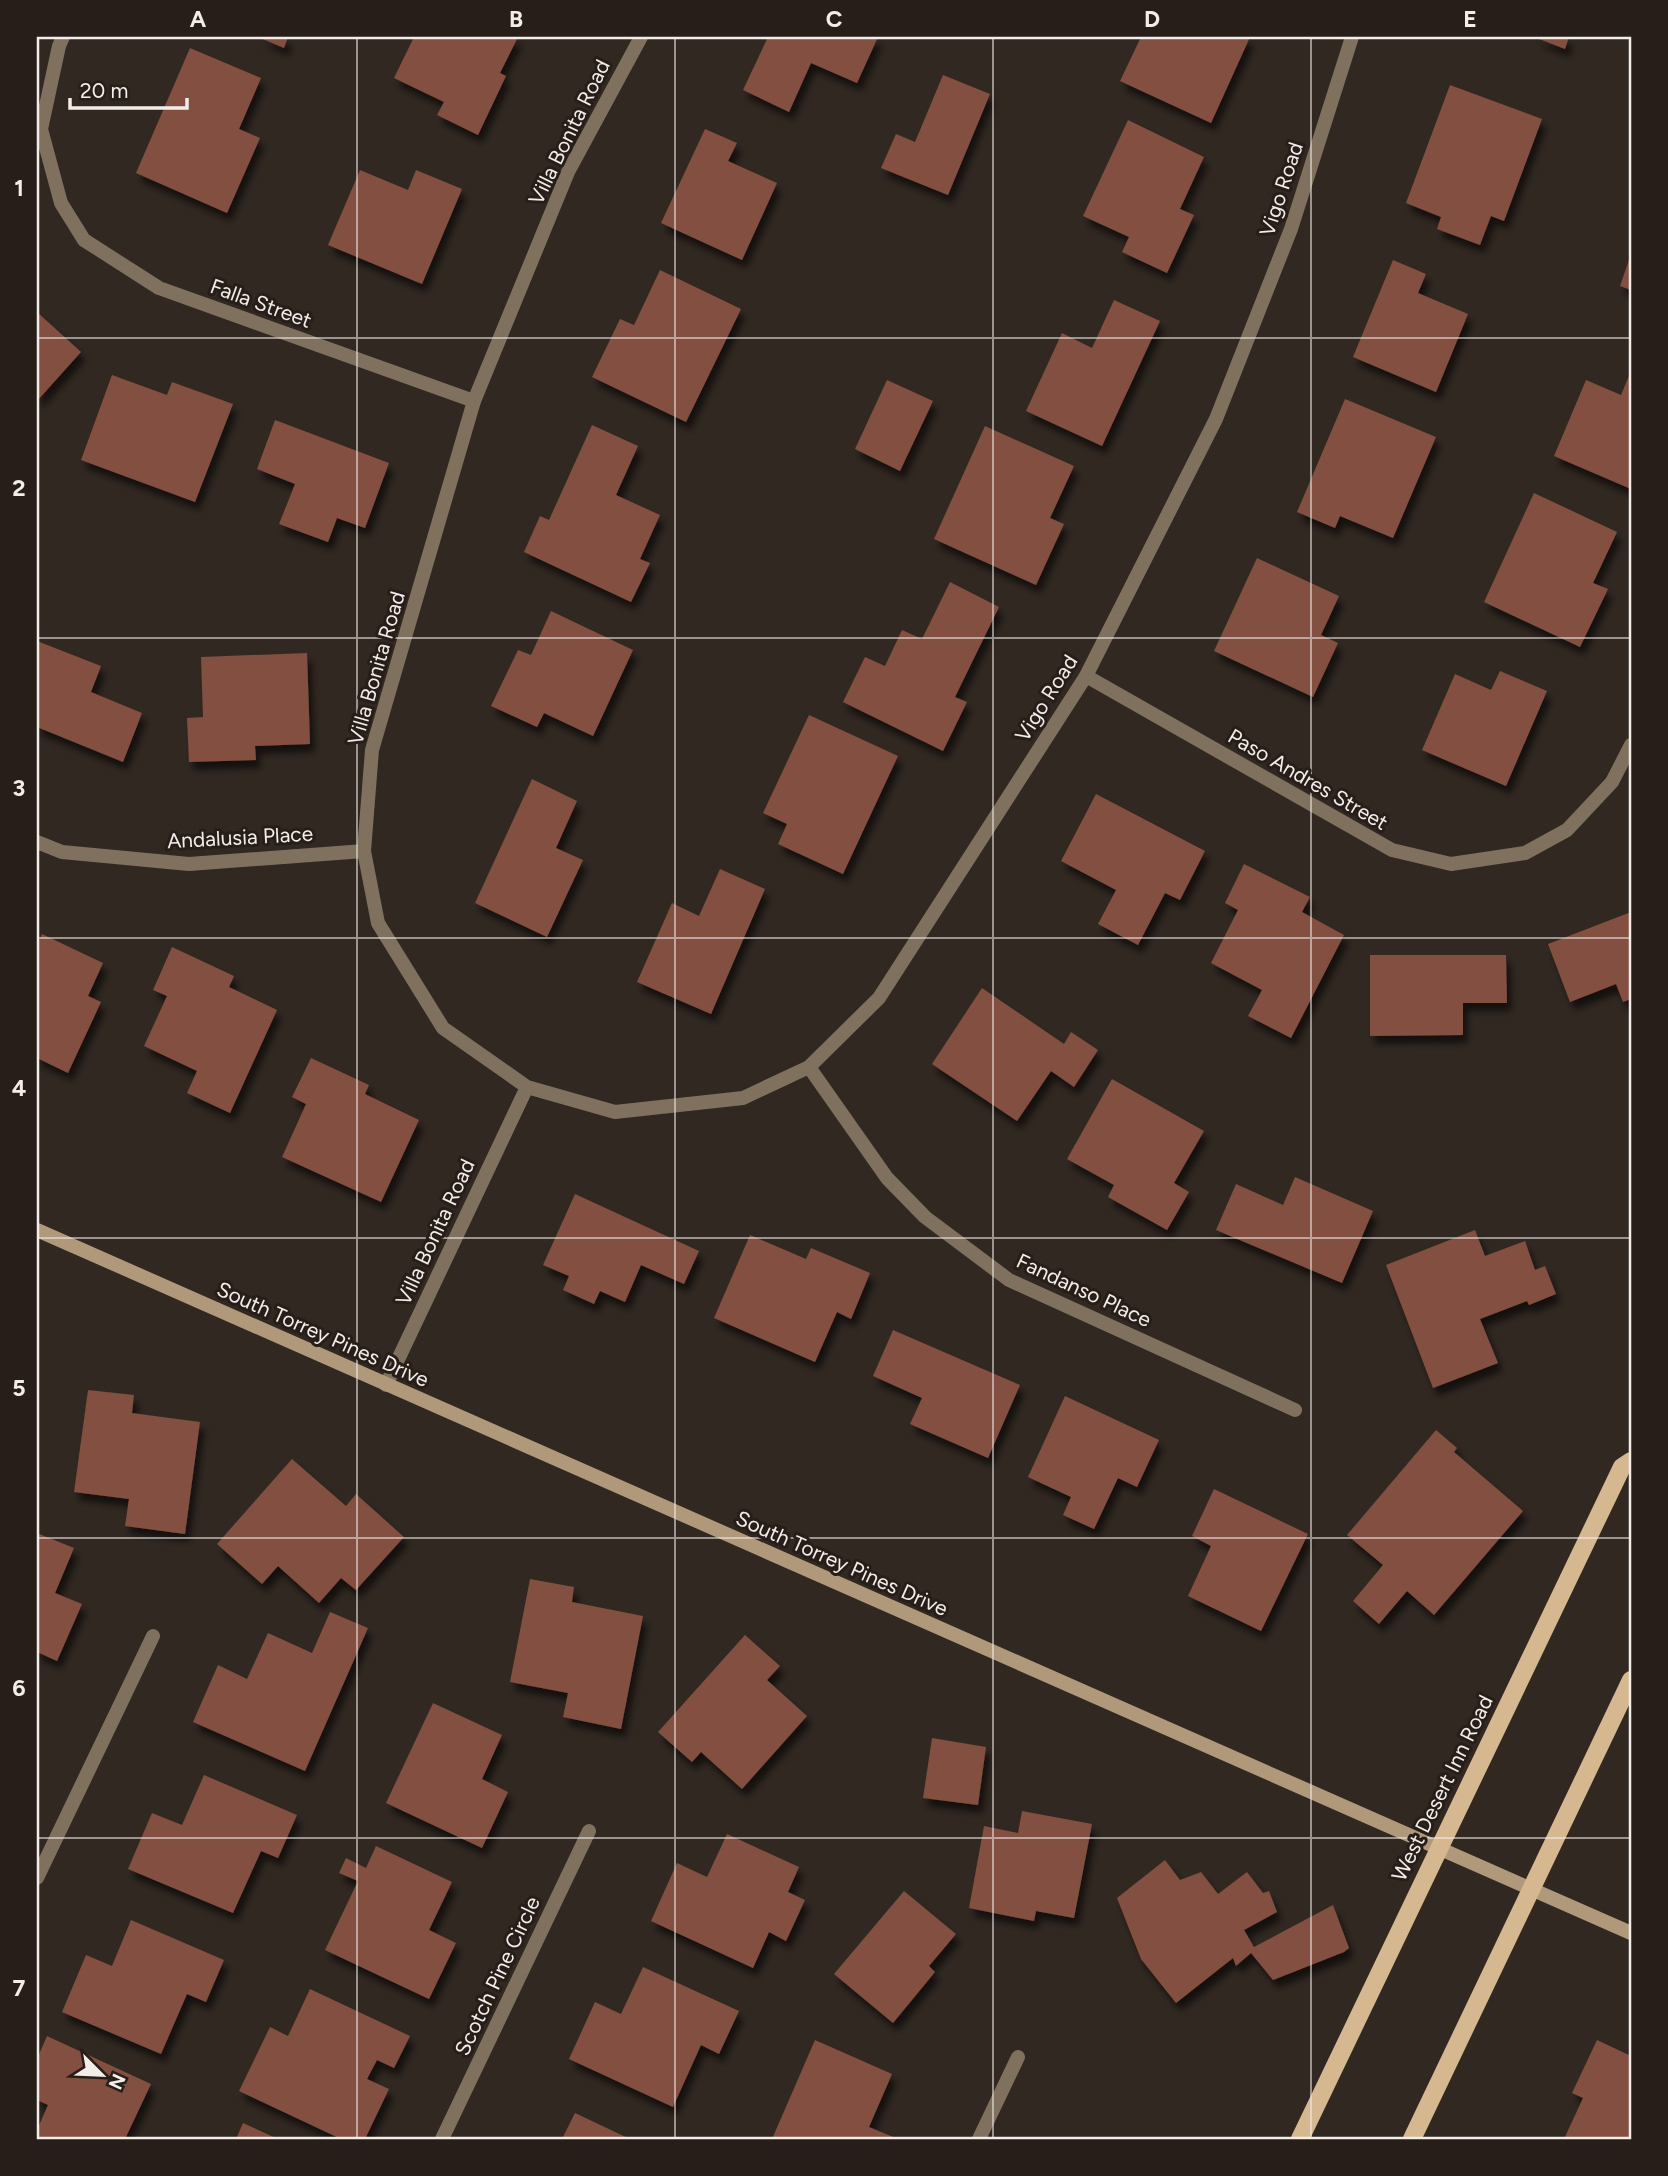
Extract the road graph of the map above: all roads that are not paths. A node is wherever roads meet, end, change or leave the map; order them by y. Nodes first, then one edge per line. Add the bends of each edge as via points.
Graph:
1 (63, 37) edge
2 (640, 37) edge
3 (1352, 37) edge
4 (474, 401) junction
5 (1086, 676) junction
6 (1631, 745) edge
7 (37, 842) edge
8 (364, 851) junction
9 (809, 1067) junction
10 (527, 1087) junction
11 (37, 1230) edge
12 (386, 1385) junction
13 (1295, 1410) dead end
14 (1631, 1461) edge
15 (153, 1636) dead end
16 (1631, 1680) edge
17 (589, 1831) dead end
18 (1439, 1847) junction
19 (37, 1878) edge
20 (1532, 1888) junction
21 (1631, 1933) edge
22 (1018, 2057) dead end
23 (443, 2139) edge
24 (979, 2139) edge
25 (1300, 2139) edge
26 (1412, 2139) edge

1 - 4 street, Falla Street via 41,129 61,203 84,240 159,288
2 - 4 street, Villa Bonita Road via 568,172
3 - 5 street, Vigo Road via 1292,229 1216,418
4 - 8 street, Villa Bonita Road via 372,750
5 - 6 street, Paso Andres Street via 1392,850 1451,864 1525,853 1567,830 1612,782
5 - 9 street, Vigo Road via 878,998
7 - 8 street, Andalusia Place via 62,852 189,864
8 - 10 street, Villa Bonita Road via 378,923 443,1028
9 - 10 street, Vigo Road via 743,1098 615,1112
9 - 13 street, Fandanso Place via 887,1178 925,1217 1009,1280
10 - 12 street, Villa Bonita Road
11 - 12 main road, South Torrey Pines Drive
12 - 18 main road, South Torrey Pines Drive
14 - 18 main road, West Desert Inn Road via 1622,1468
15 - 19 street
16 - 20 main road
17 - 23 street, Scotch Pine Circle
18 - 20 main road, South Torrey Pines Drive
18 - 25 main road, West Desert Inn Road
20 - 21 main road, South Torrey Pines Drive
20 - 26 main road
22 - 24 street

